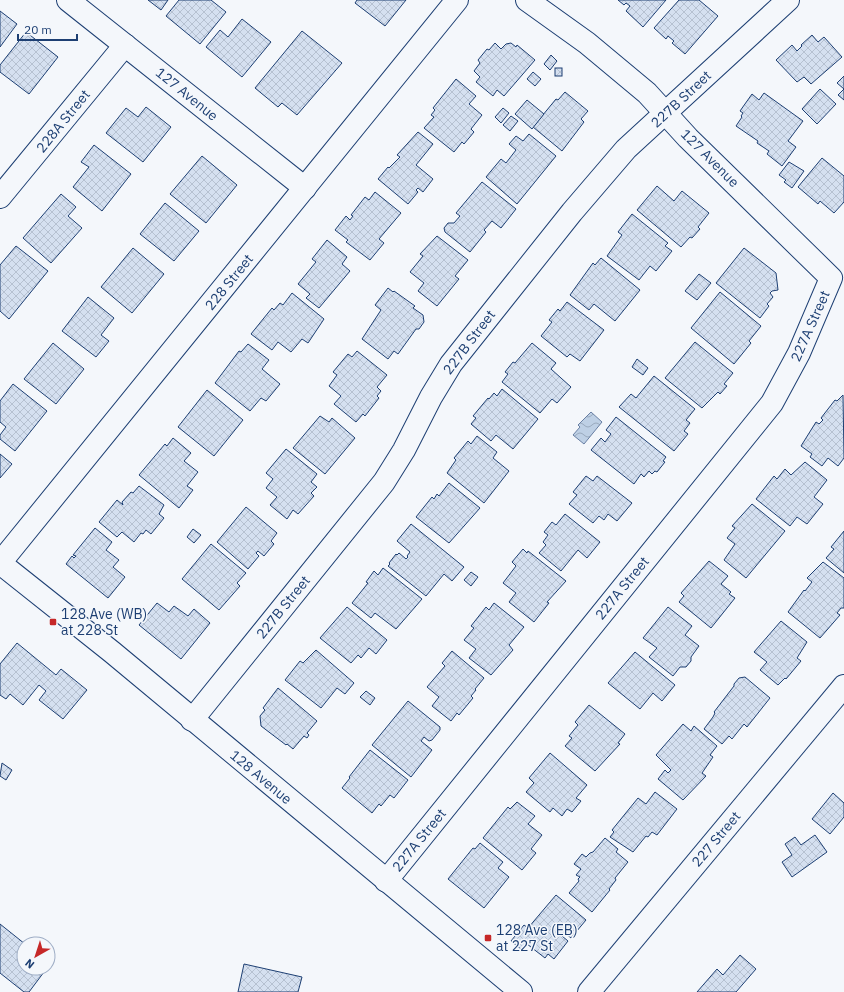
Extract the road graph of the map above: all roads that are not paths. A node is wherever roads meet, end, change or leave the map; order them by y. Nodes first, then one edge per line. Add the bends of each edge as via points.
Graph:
1 (68, 0) edge
2 (457, 0) edge
3 (527, 0) edge
4 (788, 0) edge
5 (125, 45) junction
6 (665, 112) junction
7 (305, 188) junction
8 (0, 197) edge
9 (831, 278) joint
10 (0, 563) edge
11 (844, 686) edge
12 (192, 720) junction
13 (386, 880) junction
14 (521, 992) edge
15 (589, 992) edge

1 - 5 street, 127 Avenue
2 - 7 street, 228 Street
3 - 6 street, 127 Avenue via 587,43 647,93
4 - 6 street, 227B Street
5 - 7 street, 127 Avenue
5 - 8 street, 228A Street
6 - 9 street, 127 Avenue via 688,138
6 - 12 street, 227B Street via 608,168 468,342 441,379 404,450 384,482
7 - 10 street, 228 Street
9 - 13 street, 227A Street via 799,353 772,403
10 - 12 street, 128 Avenue
11 - 15 street, 227 Street
12 - 13 street, 128 Avenue
13 - 14 street, 128 Avenue

